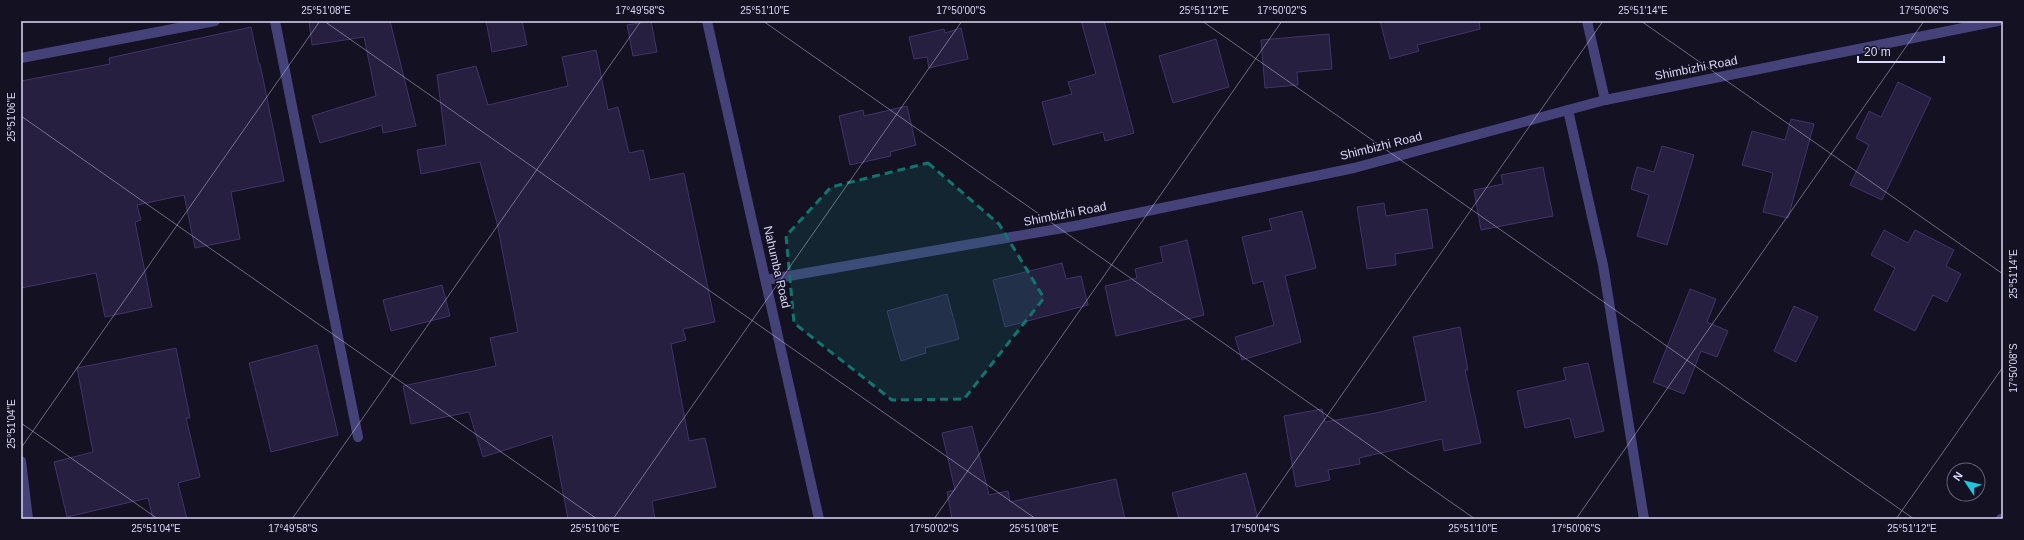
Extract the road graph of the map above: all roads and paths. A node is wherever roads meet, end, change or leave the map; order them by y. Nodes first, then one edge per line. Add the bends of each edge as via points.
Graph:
1 (215, 21) edge
2 (274, 21) edge
3 (707, 21) edge
4 (1588, 21) edge
5 (1998, 21) edge
6 (21, 58) edge
7 (1604, 100) junction
8 (1568, 110) junction
9 (766, 280) junction
10 (358, 437) dead end
11 (21, 461) edge
12 (28, 519) edge
13 (819, 519) edge
14 (1644, 519) edge

1 - 6 street
2 - 10 street
3 - 9 street, Nahumba Road
4 - 7 street
5 - 7 street, Shimbizhi Road
7 - 8 street, Shimbizhi Road
8 - 9 street, Shimbizhi Road via 1330,172 1080,225
8 - 14 street via 1603,265
9 - 13 street, Nahumba Road
11 - 12 street

